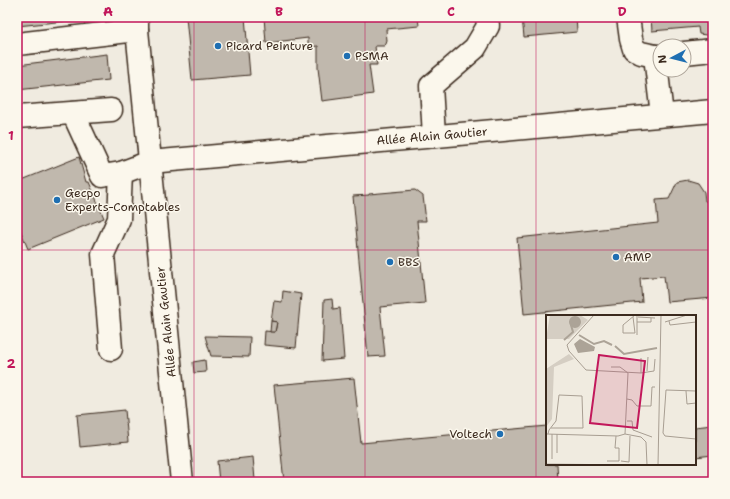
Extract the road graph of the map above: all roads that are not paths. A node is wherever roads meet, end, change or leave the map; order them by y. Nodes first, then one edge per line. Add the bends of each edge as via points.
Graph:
1 (487, 17) edge
2 (628, 17) edge
3 (136, 24) edge
4 (17, 44) edge
5 (713, 50) edge
6 (692, 52) edge
7 (652, 55) edge
8 (659, 78) edge
9 (111, 110) dead end
10 (713, 111) edge
11 (73, 113) junction
12 (662, 115) junction
13 (17, 118) edge
14 (434, 136) junction
15 (150, 162) junction
16 (121, 173) junction
17 (111, 349) dead end
18 (182, 482) edge

1 - 14 street via 488,26 474,48 431,86
2 - 7 street via 634,49
3 - 4 street
3 - 15 street, Allée Alain Gautier
5 - 6 street
8 - 12 street
9 - 11 street
10 - 12 street, Allée Alain Gautier
11 - 13 street
11 - 16 street via 102,176
12 - 14 street, Allée Alain Gautier
14 - 15 street, Allée Alain Gautier
15 - 16 street
15 - 18 street, Allée Alain Gautier
16 - 17 street via 120,219 103,254

